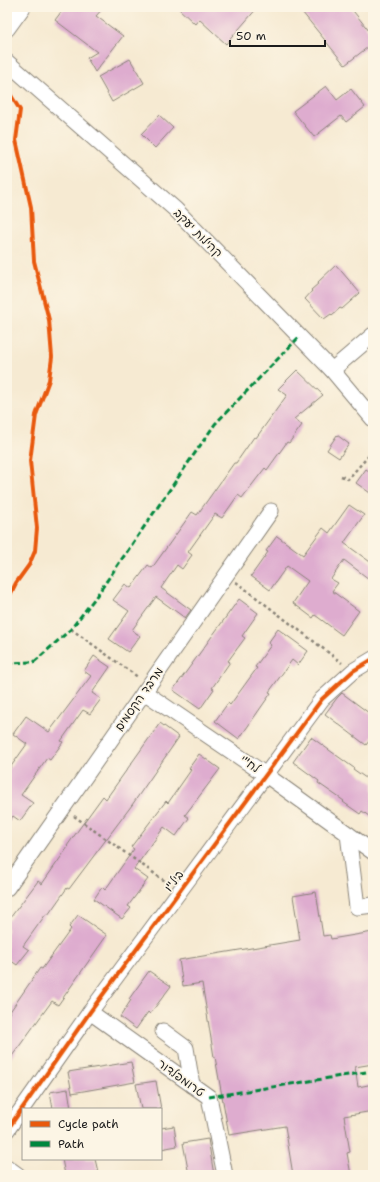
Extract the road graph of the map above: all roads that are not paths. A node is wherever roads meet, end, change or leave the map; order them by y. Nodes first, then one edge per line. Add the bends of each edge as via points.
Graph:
1 (23, 7) edge
2 (7, 29) edge
3 (7, 62) edge
4 (373, 335) edge
5 (332, 370) junction
6 (373, 420) edge
7 (271, 511) dead end
8 (365, 667) edge
9 (146, 689) junction
10 (266, 775) junction
11 (348, 834) junction
12 (373, 852) edge
13 (7, 888) edge
14 (373, 905) edge
15 (90, 1012) junction
16 (163, 1032) dead end
17 (192, 1086) junction
18 (22, 1108) edge
19 (22, 1109) edge
20 (7, 1130) edge
21 (7, 1167) edge
22 (18, 1175) edge
23 (225, 1175) edge

1 - 2 street
3 - 5 street, קהילות יעקב via 176,210
4 - 5 street
5 - 6 street, קהילות יעקב
7 - 9 street, מרבד הקסמים
8 - 10 street, ביל"ו via 322,699
9 - 10 street, לח"י
9 - 13 street, מרבד הקסמים
10 - 11 street, לח"י
10 - 15 street, ביל"ו
11 - 12 street, לח"י
11 - 14 street via 357,907
15 - 17 street, טרומפלדור
15 - 18 street, ביל"ו
16 - 17 street via 186,1048
17 - 23 street, טרומפלדור via 208,1097
19 - 20 street, ביל"ו
21 - 22 street

